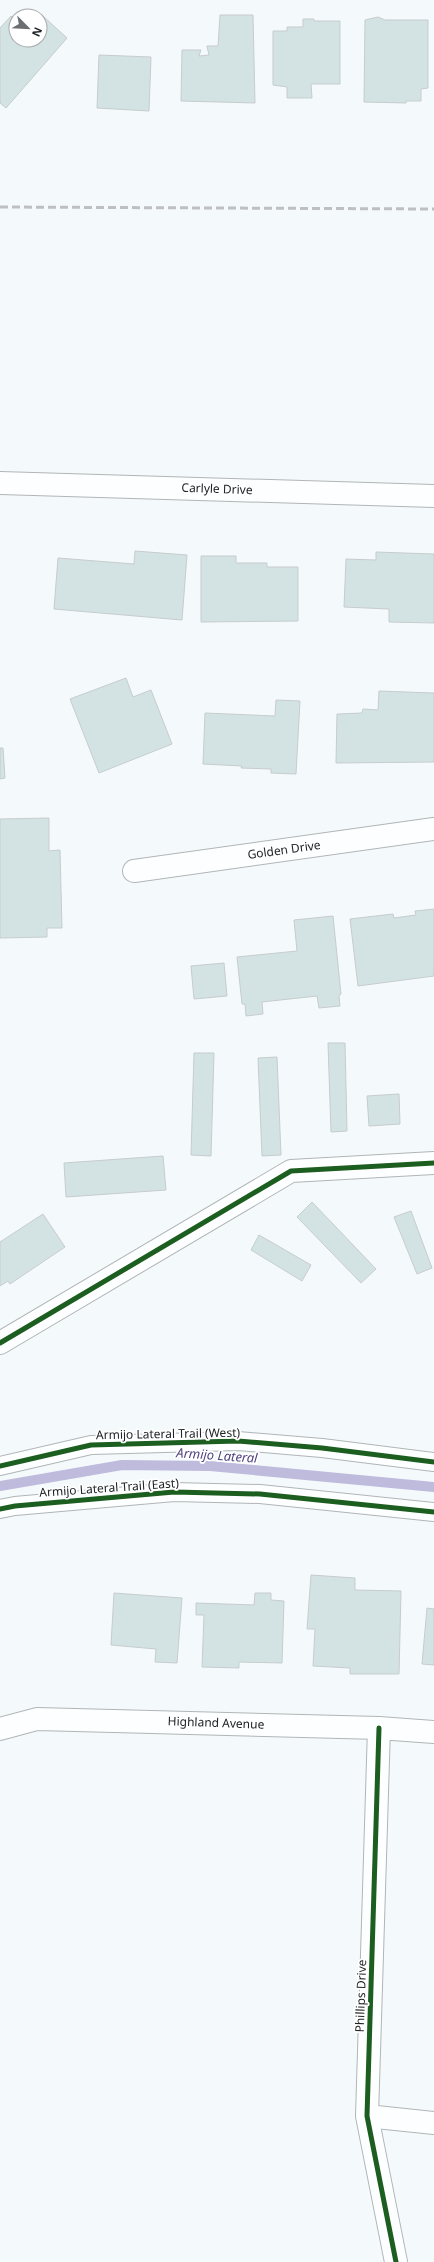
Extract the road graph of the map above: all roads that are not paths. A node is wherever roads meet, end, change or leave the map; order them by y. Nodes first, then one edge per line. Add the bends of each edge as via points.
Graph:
1 (0, 483) edge
2 (434, 496) edge
3 (434, 829) edge
4 (134, 871) dead end
5 (434, 1163) edge
6 (0, 1343) edge
7 (434, 1462) edge
8 (0, 1466) edge
9 (0, 1509) edge
10 (434, 1512) edge
11 (379, 1728) junction
12 (0, 1729) edge
13 (434, 1732) edge
14 (367, 2116) junction
15 (434, 2123) edge
16 (396, 2262) edge

1 - 2 street, Carlyle Drive
3 - 4 street, Golden Drive
5 - 6 street via 291,1171
7 - 8 lane, Armijo Lateral Trail (West) via 238,1441 91,1445
9 - 10 lane, Armijo Lateral Trail (East) via 174,1492 260,1494
11 - 12 street, Highland Avenue via 37,1719
11 - 13 street, Highland Avenue
11 - 14 street, Phillips Drive
14 - 15 street
14 - 16 street, Phillips Drive

